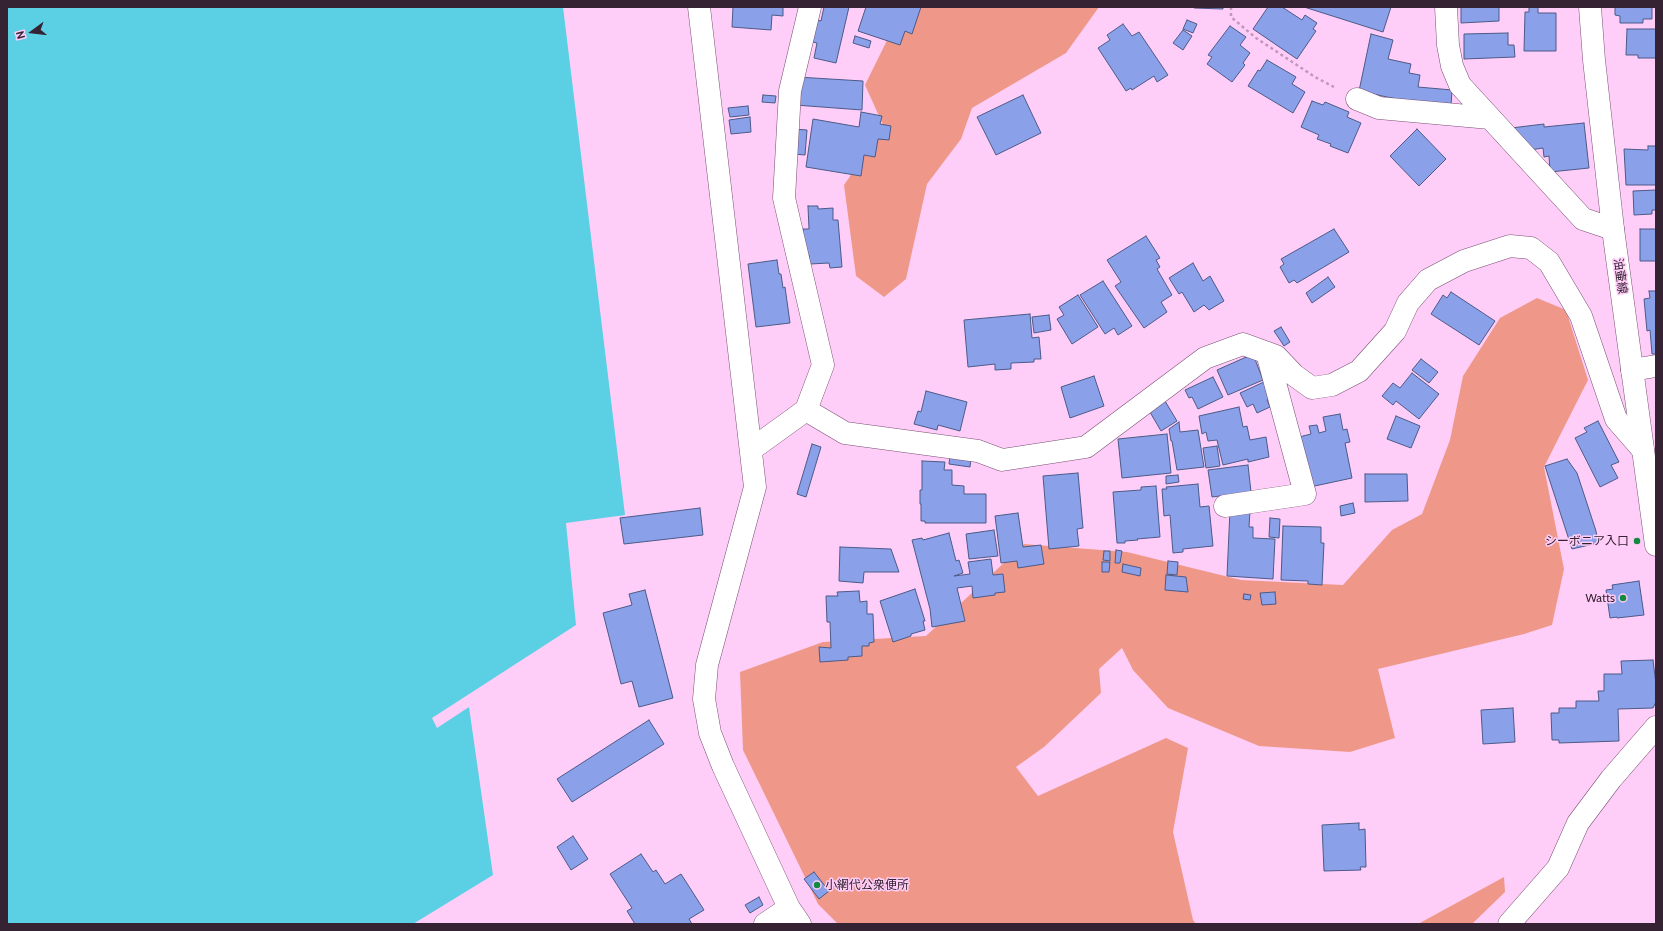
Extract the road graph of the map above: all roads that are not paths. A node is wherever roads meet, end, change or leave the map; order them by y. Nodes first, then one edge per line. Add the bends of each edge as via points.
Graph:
1 (699, 7) edge
2 (810, 7) edge
3 (1446, 7) edge
4 (1590, 7) edge
5 (1357, 99) road end
6 (1490, 118) junction
7 (1613, 229) junction
8 (1267, 353) junction
9 (1656, 366) edge
10 (1632, 370) junction
11 (806, 410) junction
12 (752, 449) junction
13 (1643, 450) junction
14 (1225, 506) dead end
15 (1656, 545) edge
16 (1656, 727) edge
17 (795, 916) edge
18 (765, 924) edge
19 (1509, 924) edge

1 - 12 street
2 - 11 street via 790,91 784,198 823,365
3 - 6 street via 1452,66 1460,85
4 - 7 street, 油壷線
5 - 6 street via 1379,108
6 - 7 street via 1583,219
7 - 10 street, 油壷線
8 - 11 street via 1243,344 1205,358 1086,447 1002,460 978,450 845,433
8 - 13 street via 1276,356 1294,375 1312,388 1332,385 1359,371 1396,331 1408,303 1428,280 1464,261 1510,246 1531,248 1549,262 1581,316 1616,419
8 - 14 street via 1305,494
9 - 10 street
10 - 13 street, 油壷線
11 - 12 street
12 - 17 street via 755,487 707,665 704,699 710,733 723,766
13 - 15 street, 油壷線
16 - 19 street via 1611,779 1578,823 1558,868
17 - 18 street

